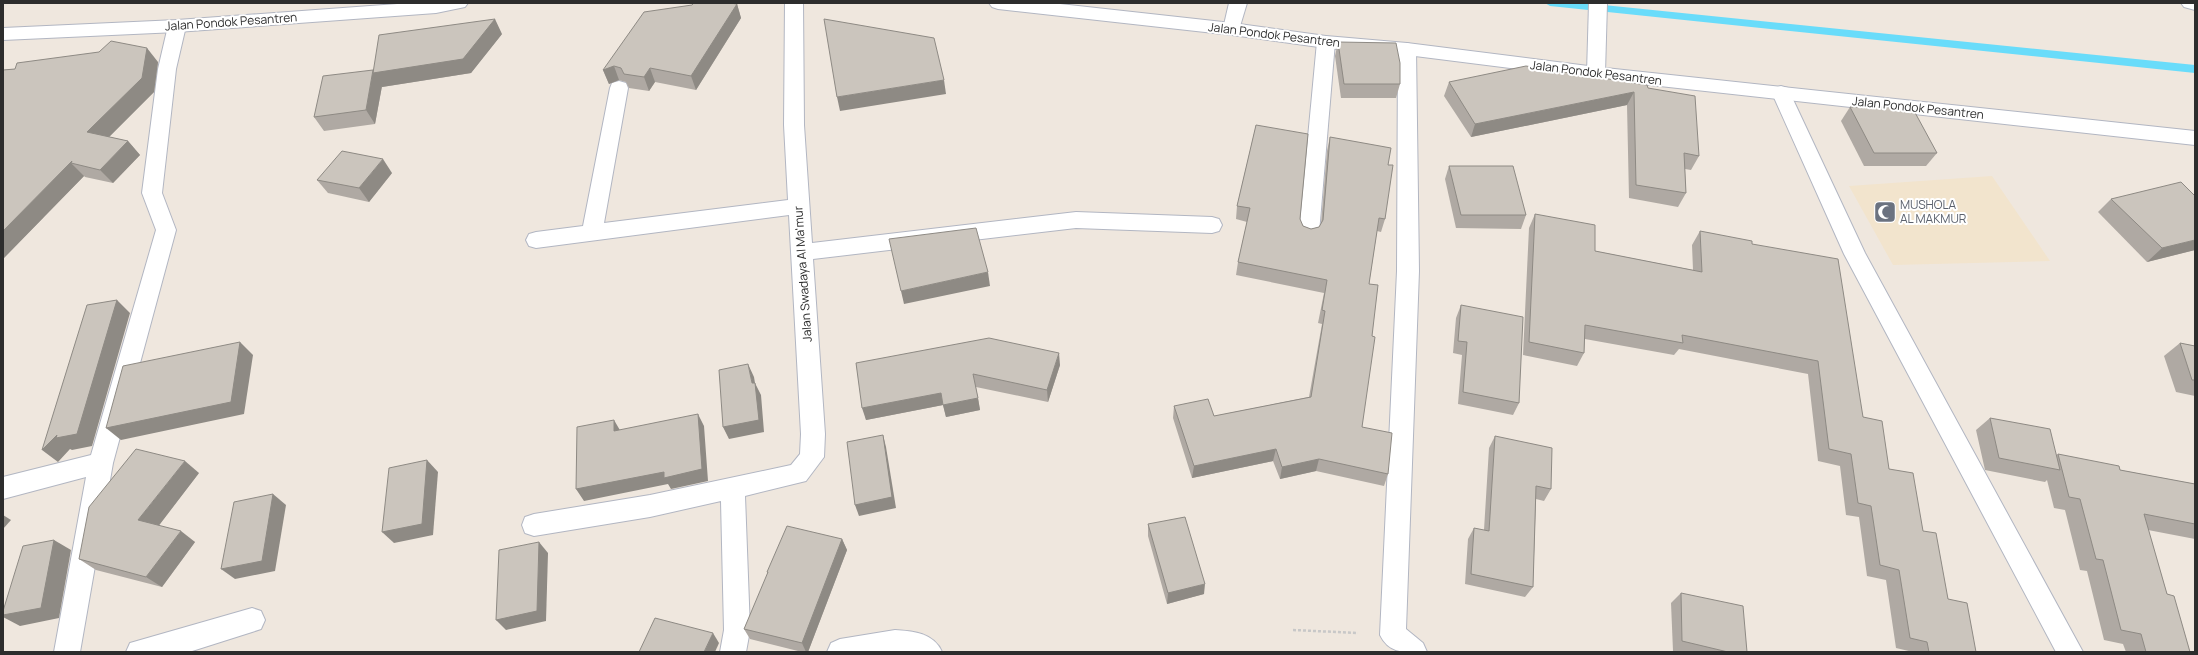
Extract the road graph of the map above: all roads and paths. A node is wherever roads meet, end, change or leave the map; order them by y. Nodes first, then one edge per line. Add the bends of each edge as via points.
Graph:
1 (459, 3) edge
2 (794, 3) edge
3 (998, 3) edge
4 (1238, 3) edge
5 (2190, 3) edge
6 (2195, 4) edge
7 (437, 5) edge
8 (1598, 8) edge
9 (177, 26) junction
10 (1232, 29) junction
11 (3, 34) edge
12 (1326, 42) junction
13 (1407, 49) junction
14 (1596, 73) junction
15 (619, 88) dead end
16 (1781, 93) junction
17 (2195, 138) edge
18 (799, 206) junction
19 (1212, 225) dead end
20 (592, 233) junction
21 (1309, 234) edge
22 (536, 240) dead end
23 (802, 252) junction
24 (101, 463) junction
25 (733, 487) junction
26 (3, 488) edge
27 (534, 525) dead end
28 (252, 620) dead end
29 (1293, 630) dead end
30 (1393, 635) junction
31 (67, 652) edge
32 (139, 652) edge
33 (733, 652) edge
34 (840, 652) edge
35 (929, 652) edge
36 (1414, 652) edge
37 (2070, 652) edge

1 - 7 street, Jalan Pondok Pesantren
2 - 18 street, Jalan Swadaya Al Ma'mur via 794,125
3 - 10 street, Jalan Pondok Pesantren
4 - 10 street
5 - 6 street
7 - 9 street, Jalan Pondok Pesantren
8 - 14 street
9 - 11 street, Jalan Pondok Pesantren
9 - 24 street via 167,69 152,193 166,230
10 - 12 street, Jalan Pondok Pesantren
12 - 13 street, Jalan Pondok Pesantren
12 - 21 street
13 - 14 street, Jalan Pondok Pesantren
13 - 30 street via 1408,270
14 - 16 street, Jalan Pondok Pesantren
15 - 20 street
16 - 17 street, Jalan Pondok Pesantren
16 - 37 street via 1854,254
18 - 20 street
18 - 23 street, Jalan Swadaya Al Ma'mur
19 - 23 street via 1076,220
20 - 22 street
23 - 25 street, Jalan Swadaya Al Ma'mur via 813,434 812,457 798,474
24 - 26 street
24 - 31 street
25 - 27 street, Jalan Swadaya Al Ma'mur via 650,506
25 - 33 street via 737,630
28 - 32 street via 165,648
29 - 30 path
30 - 36 street
34 - 35 street via 895,643 915,644

